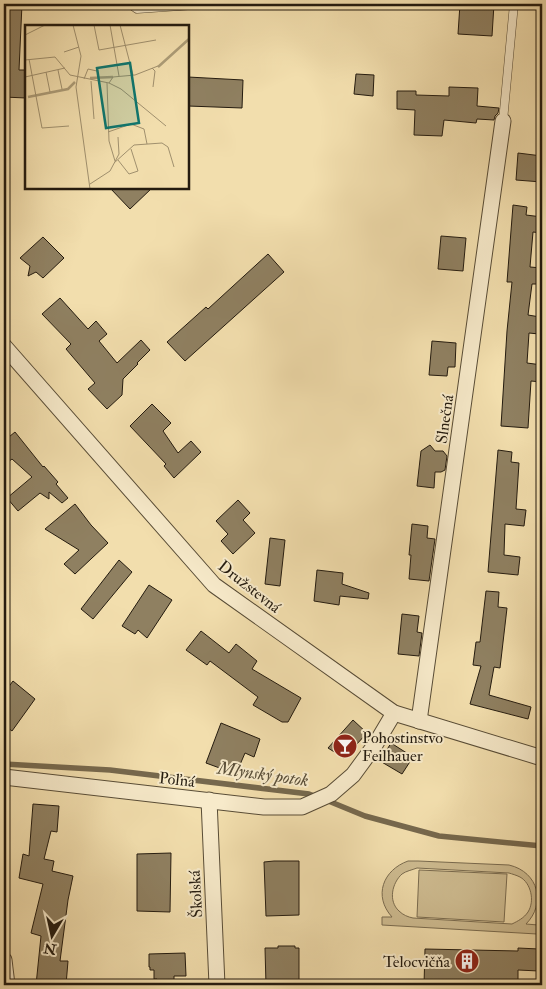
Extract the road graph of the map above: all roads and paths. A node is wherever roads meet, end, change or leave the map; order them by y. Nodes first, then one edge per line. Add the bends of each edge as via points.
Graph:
1 (130, 4) edge
2 (209, 4) edge
3 (514, 4) edge
4 (503, 121) joint
5 (4, 346) edge
6 (394, 713) junction
7 (419, 721) junction
8 (542, 758) edge
9 (4, 777) edge
10 (209, 800) junction
11 (4, 960) edge
12 (7, 985) edge
13 (217, 985) edge

1 - 2 lane via 137,9
3 - 4 lane
4 - 7 street, Slnečná
5 - 6 street, Družstevná via 214,585
6 - 7 street, Družstevná
6 - 10 street, Poľná via 353,775 331,794 302,808
7 - 8 street, Družstevná
9 - 10 street, Poľná
10 - 13 street, Školská
11 - 12 street

